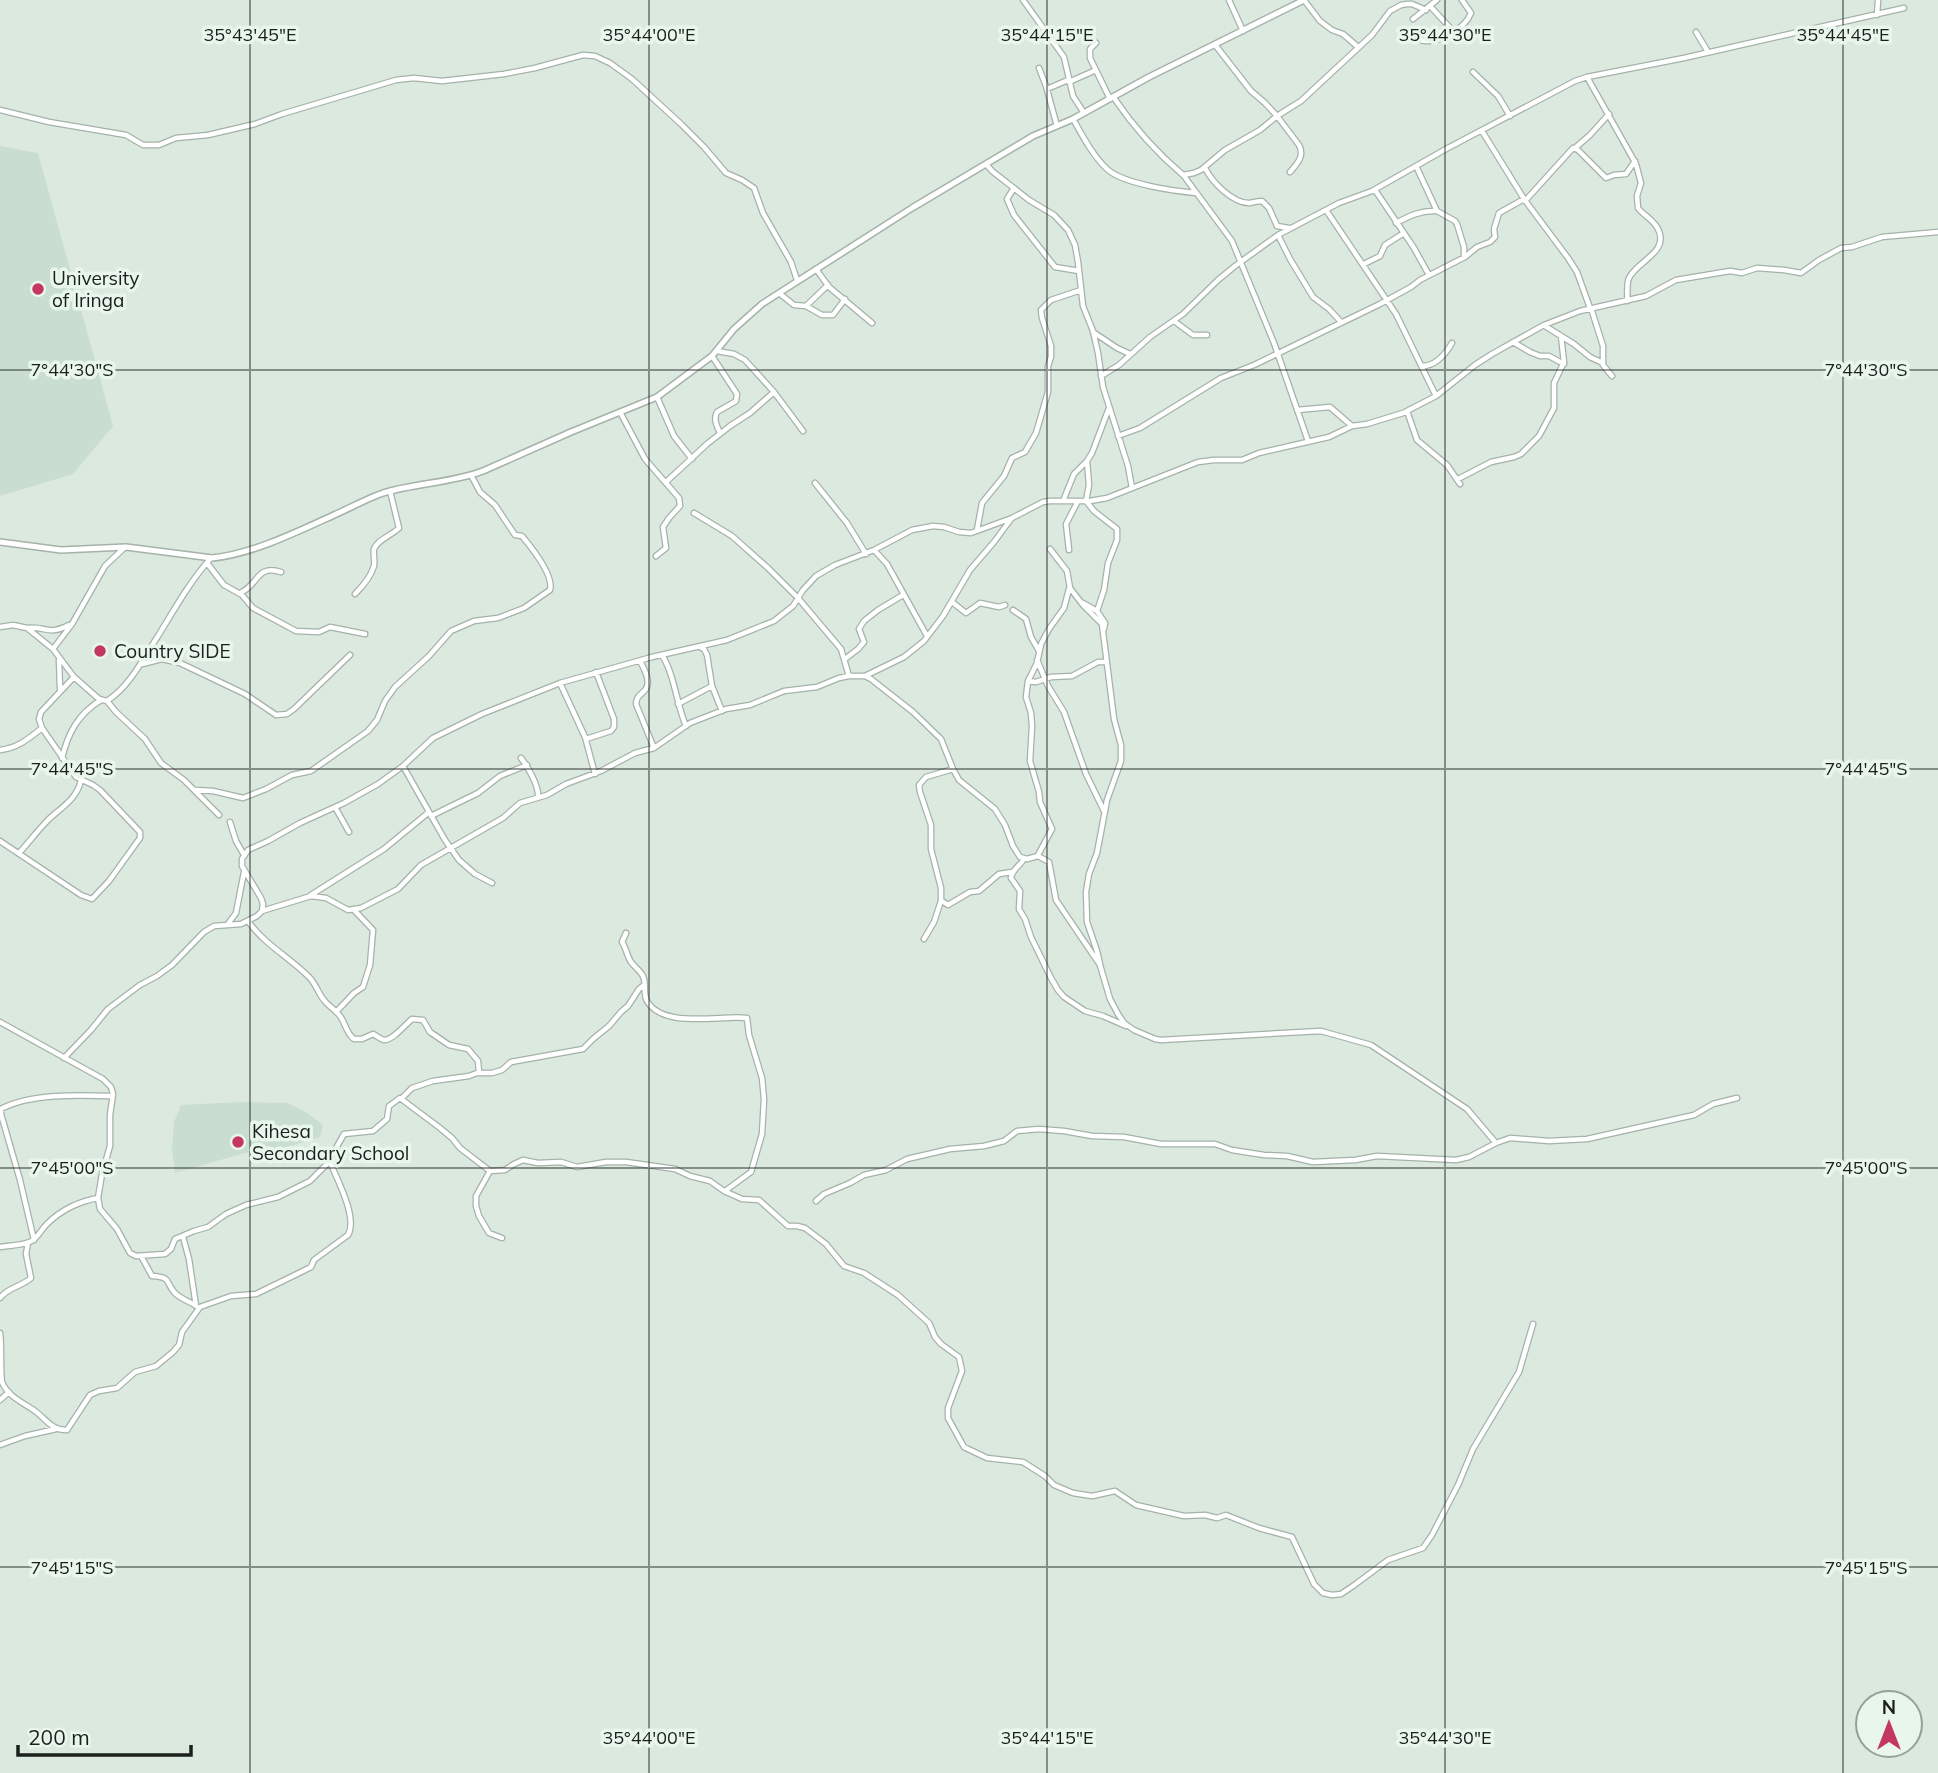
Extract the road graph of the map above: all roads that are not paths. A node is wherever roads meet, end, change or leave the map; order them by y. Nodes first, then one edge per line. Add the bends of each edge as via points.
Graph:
1 (1023, 0) edge
2 (1229, 0) edge
3 (1304, 0) edge
4 (1437, 0) edge
5 (1462, 0) edge
6 (1878, 0) edge
7 (1428, 8) junction
8 (1904, 8) dead end
9 (1877, 15) junction
10 (1413, 19) dead end
11 (1453, 31) junction
12 (1243, 32) junction
13 (1696, 32) dead end
14 (1420, 40) dead end
15 (1096, 43) dead end
16 (1216, 46) junction
17 (1358, 47) junction
18 (1708, 52) junction
19 (1039, 68) dead end
20 (1096, 70) junction
21 (1473, 72) dead end
22 (1587, 77) junction
23 (1069, 81) junction
24 (1047, 89) junction
25 (1112, 99) junction
26 (0, 110) edge
27 (1084, 113) junction
28 (1609, 114) junction
29 (1277, 116) junction
30 (1510, 116) junction
31 (1073, 119) junction
32 (1057, 125) junction
33 (1482, 130) junction
34 (1575, 148) junction
35 (1635, 162) junction
36 (986, 164) junction
37 (1416, 166) junction
38 (1205, 167) junction
39 (1290, 172) dead end
40 (1183, 175) junction
41 (1014, 188) junction
42 (1375, 190) junction
43 (1197, 193) junction
44 (1525, 200) junction
45 (1326, 210) junction
46 (1437, 211) junction
47 (1396, 223) junction
48 (1290, 229) junction
49 (1938, 232) edge
50 (1404, 233) junction
51 (1278, 235) junction
52 (1464, 257) junction
53 (1241, 262) junction
54 (1364, 264) junction
55 (816, 268) junction
56 (1079, 271) junction
57 (1429, 275) junction
58 (797, 280) junction
59 (828, 285) junction
60 (1081, 290) junction
61 (778, 293) junction
62 (1383, 294) junction
63 (845, 299) junction
64 (1387, 300) junction
65 (1626, 301) junction
66 (1380, 304) junction
67 (806, 306) junction
68 (1590, 308) junction
69 (1174, 321) junction
70 (872, 323) dead end
71 (1341, 323) junction
72 (1544, 325) junction
73 (1093, 331) junction
74 (1207, 335) dead end
75 (1561, 336) junction
76 (1513, 342) junction
77 (1452, 343) dead end
78 (715, 353) junction
79 (1278, 353) junction
80 (1130, 354) junction
81 (1564, 363) junction
82 (1603, 363) junction
83 (1422, 366) junction
84 (1101, 376) junction
85 (1612, 376) dead end
86 (774, 392) junction
87 (1436, 396) junction
88 (657, 397) junction
89 (1109, 408) junction
90 (1297, 410) junction
91 (1406, 411) junction
92 (620, 412) junction
93 (1352, 426) junction
94 (803, 431) dead end
95 (720, 433) junction
96 (1118, 436) junction
97 (1308, 441) junction
98 (692, 458) junction
99 (1087, 461) junction
100 (471, 475) junction
101 (666, 482) junction
102 (815, 483) dead end
103 (1132, 488) junction
104 (390, 491) junction
105 (1063, 501) junction
106 (1077, 501) junction
107 (1086, 501) junction
108 (694, 513) dead end
109 (1012, 518) junction
110 (977, 531) junction
111 (0, 542) edge
112 (126, 547) junction
113 (1050, 549) dead end
114 (874, 550) junction
115 (1069, 550) dead end
116 (866, 554) junction
117 (656, 556) dead end
118 (209, 560) junction
119 (281, 572) dead end
120 (1070, 588) junction
121 (239, 593) junction
122 (355, 594) dead end
123 (903, 595) junction
124 (797, 598) junction
125 (952, 601) junction
126 (1080, 602) junction
127 (1006, 605) dead end
128 (1013, 610) dead end
129 (1097, 611) junction
130 (72, 624) junction
131 (0, 627) edge
132 (27, 628) junction
133 (1104, 630) junction
134 (929, 633) junction
135 (365, 634) dead end
136 (699, 647) junction
137 (53, 649) junction
138 (1039, 652) junction
139 (350, 654) dead end
140 (662, 655) junction
141 (59, 658) junction
142 (845, 659) junction
143 (1037, 660) junction
144 (640, 661) junction
145 (1107, 662) junction
146 (142, 664) junction
147 (596, 672) junction
148 (849, 676) junction
149 (864, 676) junction
150 (74, 677) junction
151 (1045, 680) junction
152 (1028, 681) junction
153 (560, 683) junction
154 (712, 686) junction
155 (61, 690) junction
156 (104, 701) junction
157 (678, 704) junction
158 (722, 710) junction
159 (686, 726) junction
160 (42, 728) junction
161 (586, 738) junction
162 (654, 748) junction
163 (0, 750) edge
164 (522, 758) dead end
165 (62, 759) junction
166 (527, 765) junction
167 (403, 766) junction
168 (953, 769) junction
169 (595, 774) junction
170 (81, 780) junction
171 (195, 790) junction
172 (538, 797) junction
173 (335, 807) junction
174 (1104, 812) junction
175 (430, 814) junction
176 (219, 815) dead end
177 (230, 822) dead end
178 (349, 832) dead end
179 (0, 841) edge
180 (450, 847) junction
181 (19, 853) junction
182 (244, 855) junction
183 (1038, 856) junction
184 (1024, 859) junction
185 (244, 871) junction
186 (1012, 872) junction
187 (492, 883) dead end
188 (311, 896) junction
189 (941, 899) junction
190 (262, 911) junction
191 (355, 911) junction
192 (248, 921) junction
193 (227, 925) junction
194 (626, 933) dead end
195 (924, 939) dead end
196 (1100, 965) junction
197 (644, 985) junction
198 (336, 1012) junction
199 (0, 1022) edge
200 (1128, 1026) junction
201 (64, 1058) junction
202 (479, 1072) junction
203 (113, 1096) junction
204 (401, 1098) junction
205 (1737, 1098) dead end
206 (1496, 1143) junction
207 (330, 1161) junction
208 (490, 1171) junction
209 (724, 1191) junction
210 (98, 1198) junction
211 (816, 1200) dead end
212 (183, 1237) junction
213 (502, 1238) dead end
214 (31, 1242) junction
215 (0, 1247) edge
216 (141, 1256) junction
217 (0, 1298) edge
218 (196, 1307) junction
219 (1534, 1324) dead end
220 (0, 1333) edge
221 (9, 1392) junction
222 (0, 1400) edge
223 (58, 1429) junction
224 (0, 1446) edge

1 - 23 street via 1064,57
2 - 12 street
3 - 12 street
3 - 17 street via 1320,21
4 - 7 street
5 - 11 street via 1471,15
6 - 9 street
7 - 10 street
7 - 11 street
7 - 17 street via 1397,7
8 - 9 street
9 - 18 street
11 - 14 street via 1436,40
12 - 16 street
13 - 18 street
15 - 20 street via 1089,54
16 - 25 street
16 - 29 street
17 - 29 street via 1301,101
18 - 22 street
19 - 24 street
20 - 23 street
20 - 25 street
21 - 30 street via 1498,96
22 - 28 street
22 - 30 street
23 - 24 street
23 - 27 street
24 - 32 street
25 - 27 street
25 - 40 street
26 - 58 street via 159,145 255,124 396,80 442,81 504,74 593,55 632,79 699,141 726,173 754,188
27 - 31 street
28 - 34 street
28 - 35 street
29 - 38 street
29 - 39 street via 1301,149
30 - 33 street
31 - 32 street
31 - 43 street via 1114,174 1154,187
32 - 36 street
33 - 37 street
33 - 44 street
34 - 35 street via 1604,178 1626,174
34 - 44 street
35 - 65 street via 1641,183 1638,208 1653,221 1661,240 1629,277
36 - 41 street
36 - 55 street
37 - 42 street
37 - 46 street
38 - 40 street
38 - 48 street via 1233,197 1250,203 1262,201 1278,226
40 - 43 street
41 - 56 street via 1062,222 1074,245
41 - 56 street via 1007,202 1024,228 1055,267
42 - 45 street
42 - 47 street
43 - 53 street via 1233,241
44 - 52 street via 1499,213 1495,237
44 - 68 street via 1573,265
45 - 48 street
45 - 54 street
46 - 47 street
46 - 52 street via 1457,224
47 - 50 street
48 - 51 street
49 - 65 street via 1882,237 1841,248 1801,273 1763,268 1714,273 1676,280
50 - 54 street
50 - 57 street
51 - 53 street
51 - 71 street via 1313,297
52 - 57 street
53 - 69 street
53 - 79 street
54 - 62 street
55 - 58 street
55 - 59 street
56 - 60 street
57 - 64 street
58 - 61 street
59 - 63 street
59 - 67 street
60 - 73 street
60 - 110 street via 1051,300 1041,310 1051,346 1048,393 1025,452 1012,458 982,503
61 - 67 street via 790,303
61 - 78 street via 746,317
62 - 64 street
62 - 66 street
63 - 67 street via 831,316
63 - 70 street
64 - 66 street
64 - 83 street
65 - 68 street
66 - 71 street
68 - 72 street
68 - 82 street via 1604,346
69 - 74 street via 1193,335
69 - 80 street
71 - 79 street
72 - 75 street
72 - 76 street
73 - 80 street
73 - 84 street
75 - 81 street
75 - 82 street
76 - 81 street
76 - 87 street
77 - 83 street via 1434,363
78 - 86 street via 738,355
78 - 88 street
78 - 95 street via 737,394 736,401 716,415
79 - 90 street
79 - 96 street via 1221,378 1140,428
80 - 84 street
81 - 91 street via 1554,383 1555,408 1539,436 1521,454 1491,462 1459,481 1417,440
82 - 85 street
83 - 87 street
84 - 89 street
86 - 94 street
86 - 95 street
87 - 91 street
88 - 92 street
88 - 98 street via 674,436
89 - 96 street
89 - 99 street
90 - 93 street via 1330,407
90 - 97 street
91 - 93 street
92 - 100 street
92 - 101 street via 645,459
93 - 97 street
95 - 98 street
96 - 103 street
97 - 103 street via 1242,460 1198,461
98 - 101 street
99 - 105 street via 1074,474
99 - 107 street
100 - 104 street
100 - 171 street via 515,535 522,536 531,548 549,575 550,590 524,608 454,629 395,687 368,731 311,771 243,798
101 - 117 street via 680,506 663,527 666,548
102 - 116 street
103 - 107 street
104 - 118 street via 253,548
104 - 122 street via 400,528 376,546 373,567
105 - 106 street
105 - 109 street via 1043,502
106 - 107 street
106 - 115 street via 1066,524
107 - 129 street via 1117,529
108 - 124 street via 732,536
109 - 110 street
109 - 125 street via 970,570
110 - 114 street via 925,527
111 - 112 street via 61,550
112 - 118 street
112 - 130 street via 105,566
113 - 120 street via 1067,571
114 - 116 street
114 - 123 street
116 - 124 street via 816,576
118 - 121 street via 225,585
118 - 146 street
119 - 121 street via 264,571
120 - 126 street
120 - 138 street
121 - 135 street via 261,613 296,631 319,632 330,627
123 - 134 street
123 - 142 street via 864,621 859,629 863,644
124 - 136 street via 774,621
124 - 142 street
125 - 127 street via 965,613 980,603
125 - 134 street
126 - 129 street
126 - 133 street
128 - 138 street via 1026,618
129 - 133 street
130 - 132 street via 55,631
130 - 137 street
131 - 132 street
132 - 137 street
133 - 145 street
134 - 149 street via 904,657
136 - 140 street
136 - 154 street via 707,655
137 - 141 street
138 - 143 street
139 - 146 street via 295,709 276,715 245,694 180,663 162,659
140 - 144 street
140 - 157 street
141 - 150 street
141 - 155 street
142 - 148 street
143 - 151 street
143 - 152 street
144 - 147 street
144 - 162 street via 648,684 636,704
145 - 151 street via 1072,676
145 - 174 street via 1122,754
146 - 156 street
147 - 153 street
147 - 161 street via 614,727
148 - 149 street
148 - 158 street
149 - 168 street via 941,739
150 - 155 street
150 - 156 street
151 - 152 street
151 - 174 street via 1064,712
152 - 183 street via 1030,761 1052,829
153 - 161 street
153 - 167 street via 439,735
154 - 157 street
154 - 158 street
155 - 160 street via 41,712
156 - 165 street via 87,709 72,728
156 - 171 street via 145,738 161,763
157 - 159 street
158 - 159 street
159 - 162 street
160 - 163 street via 20,745
160 - 165 street
161 - 169 street
162 - 169 street
164 - 166 street
165 - 170 street
166 - 172 street
166 - 175 street
167 - 173 street
167 - 175 street
168 - 184 street via 964,785 995,809
168 - 189 street via 926,777 919,785 931,825
169 - 172 street
170 - 181 street via 70,801
170 - 181 street via 100,790 141,835 95,897 85,898
171 - 176 street
172 - 180 street via 520,803 503,818
173 - 178 street
173 - 182 street
174 - 196 street via 1086,892 1087,922
175 - 180 street
175 - 188 street
177 - 182 street
179 - 181 street
180 - 187 street via 467,868
180 - 191 street via 421,865 398,889
182 - 185 street
183 - 184 street
183 - 196 street via 1049,862 1056,900
184 - 186 street
185 - 190 street via 261,898
185 - 193 street via 236,913
186 - 189 street via 999,874 981,890 947,905
186 - 200 street via 1020,891 1019,909 1058,990 1085,1012
188 - 190 street
188 - 191 street
189 - 195 street
190 - 192 street
191 - 198 street via 373,930 370,965 363,987
192 - 193 street
192 - 198 street via 310,978
193 - 201 street via 204,932 172,965 108,1009
194 - 197 street via 622,942
196 - 200 street via 1113,1007
197 - 202 street via 583,1049 511,1062 492,1073
197 - 209 street via 648,1004 667,1016 747,1018 762,1078 762,1134 751,1172
198 - 202 street via 355,1039 373,1034 388,1040 412,1019 423,1020 430,1032 449,1045 468,1049 478,1061
199 - 201 street
200 - 206 street via 1161,1040 1321,1031 1364,1042 1467,1109
201 - 203 street via 103,1079
202 - 204 street via 412,1088
203 - 210 street via 110,1150
203 - 214 street via 56,1096 2,1109
204 - 207 street via 389,1106 385,1122 373,1131 344,1134
204 - 208 street
205 - 206 street via 1694,1115 1587,1139 1510,1138
206 - 211 street via 1457,1160 1377,1156 1322,1162 1210,1144 1161,1144 1039,1129 1019,1131 984,1146 907,1159
207 - 212 street via 310,1181 278,1197 246,1205
207 - 218 street via 350,1215 350,1233 297,1275 256,1294
208 - 209 street via 505,1170 523,1160 577,1167 626,1162 675,1169
208 - 213 street via 476,1196 476,1206 489,1233
209 - 219 street via 759,1200 788,1226 805,1228 844,1266 882,1284 929,1323 935,1337 962,1365 947,1418 964,1447 987,1458 1023,1462 1050,1483 1073,1493 1115,1492 1136,1505 1184,1516 1226,1516 1292,1537 1314,1584 1332,1595 1388,1560 1423,1548 1473,1449 1519,1372
210 - 214 street via 67,1209
210 - 216 street via 100,1209 130,1253
212 - 216 street via 175,1239 165,1254
212 - 218 street
214 - 215 street
214 - 217 street via 26,1254 31,1278
216 - 218 street via 152,1276 163,1277
218 - 223 street via 173,1352 156,1366 135,1372 117,1388 90,1395 70,1427
220 - 221 street via 2,1381
221 - 222 street
221 - 223 street
223 - 224 street

